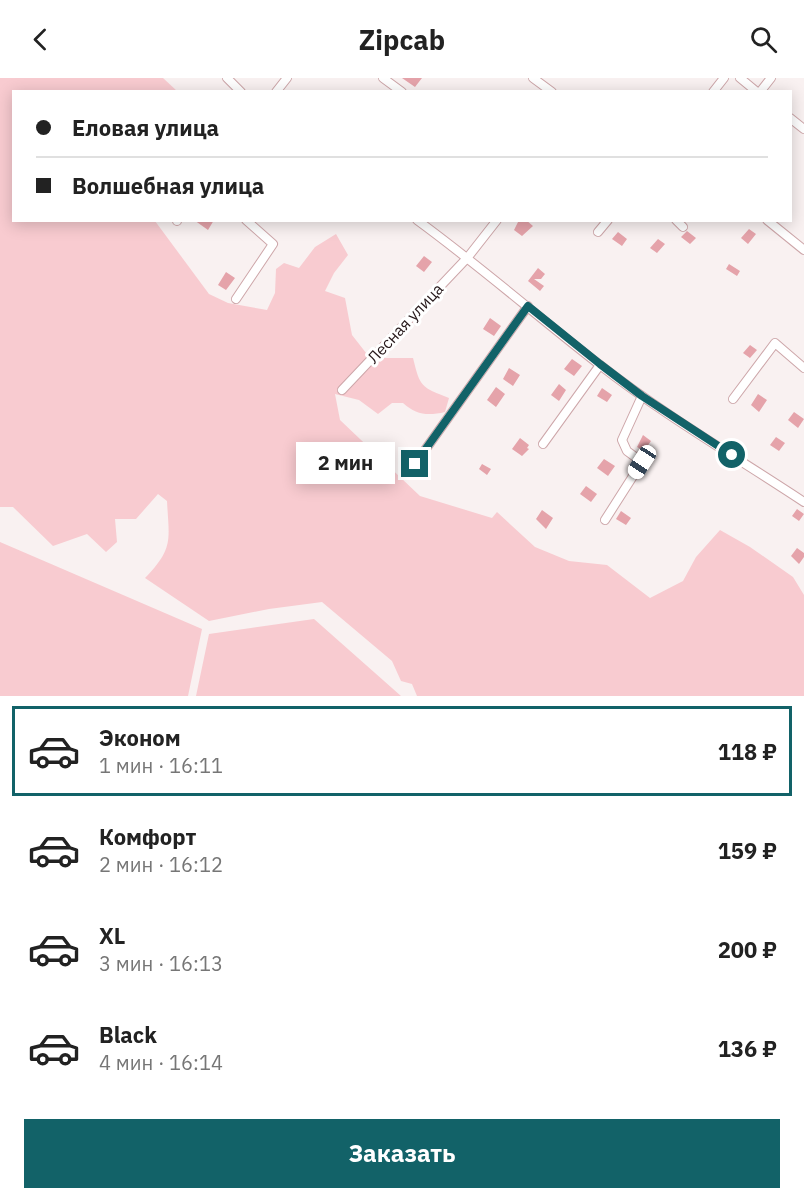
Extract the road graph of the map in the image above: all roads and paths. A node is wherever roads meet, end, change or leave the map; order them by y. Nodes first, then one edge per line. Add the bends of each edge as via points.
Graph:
1 (226, 78) edge
2 (287, 78) edge
3 (383, 78) edge
4 (533, 78) edge
5 (724, 78) edge
6 (740, 78) edge
7 (771, 78) edge
8 (239, 90) edge
9 (278, 90) edge
10 (399, 90) edge
11 (549, 90) edge
12 (715, 90) edge
13 (756, 90) edge
14 (761, 90) edge
15 (792, 120) edge
16 (804, 129) edge
17 (248, 222) edge
18 (420, 222) edge
19 (495, 222) edge
20 (606, 222) edge
21 (678, 222) edge
22 (770, 222) edge
23 (683, 227) dead end
24 (598, 232) dead end
25 (804, 237) edge
26 (801, 247) edge
27 (468, 257) junction
28 (236, 299) dead end
29 (528, 306) junction
30 (600, 364) junction
31 (804, 368) edge
32 (342, 390) dead end
33 (642, 396) junction
34 (733, 399) dead end
35 (543, 444) dead end
36 (415, 464) dead end
37 (804, 502) edge
38 (605, 520) dead end

1 - 8 street
2 - 9 street
3 - 10 street
4 - 11 street
5 - 12 street
6 - 13 street
7 - 14 street
15 - 16 street
17 - 28 street via 273,244
18 - 27 street
19 - 27 street, Лесная улица
20 - 24 street
21 - 23 street
22 - 26 street
25 - 26 street
27 - 29 street
27 - 32 street, Лесная улица
29 - 30 street
29 - 36 street
30 - 33 street
30 - 35 street
31 - 34 street via 775,343
33 - 37 street
33 - 38 street via 621,440 627,451 642,462

